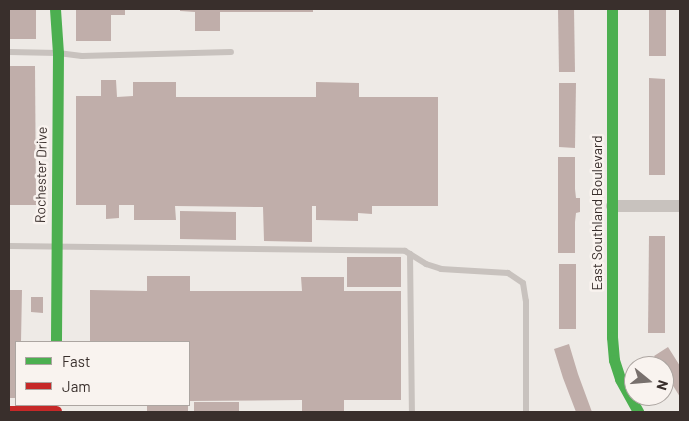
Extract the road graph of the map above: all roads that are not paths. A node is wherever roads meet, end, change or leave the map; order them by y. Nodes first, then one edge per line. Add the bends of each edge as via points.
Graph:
1 (55, 9) edge
2 (612, 9) edge
3 (9, 52) edge
4 (231, 52) dead end
5 (58, 53) junction
6 (612, 206) junction
7 (680, 206) edge
8 (9, 246) edge
9 (55, 246) junction
10 (410, 254) junction
11 (56, 341) edge
12 (56, 409) edge
13 (9, 411) edge
14 (412, 412) edge
15 (526, 412) edge
16 (638, 412) edge

1 - 5 street, Rochester Drive
2 - 6 street, East Southland Boulevard
3 - 5 lane
4 - 5 lane via 82,56
5 - 9 street, Rochester Drive
6 - 7 street
6 - 16 street, East Southland Boulevard via 614,360
8 - 9 lane
9 - 10 lane via 366,250 405,251
9 - 11 street, Rochester Drive
10 - 14 lane
10 - 15 lane via 441,269 508,273 523,283 526,300
12 - 13 street

